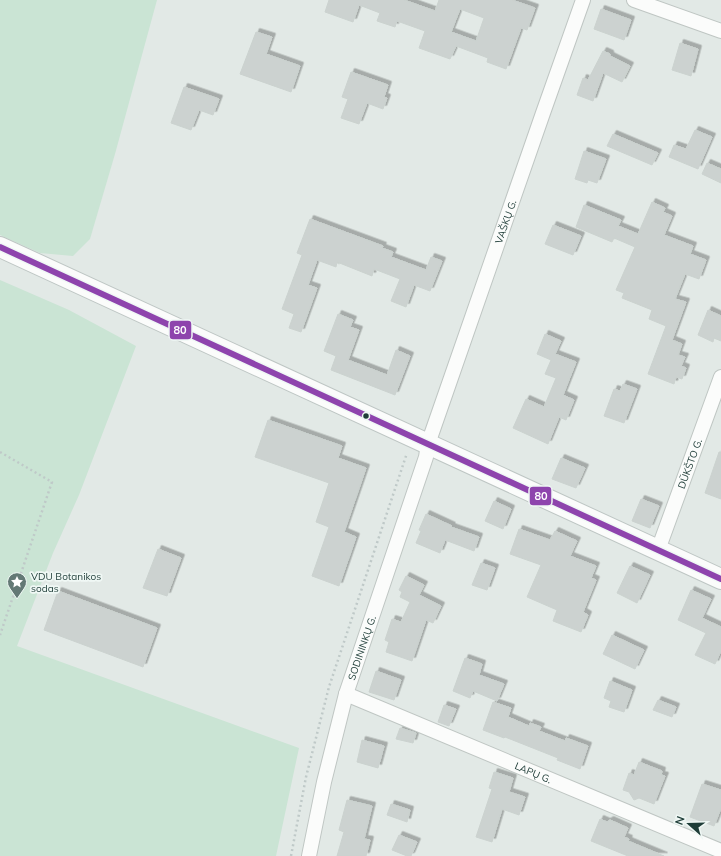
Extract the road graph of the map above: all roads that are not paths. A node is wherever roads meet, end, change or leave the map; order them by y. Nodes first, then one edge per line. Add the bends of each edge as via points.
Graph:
1 (583, 0) edge
2 (634, 0) edge
3 (721, 31) edge
4 (0, 247) edge
5 (721, 377) edge
6 (428, 444) junction
7 (658, 550) junction
8 (721, 579) edge
9 (346, 694) junction
10 (721, 851) edge
11 (309, 856) edge

1 - 6 street, VAŠKŲ G.
2 - 3 street
4 - 6 street
5 - 7 street, DŪKŠTO G.
6 - 7 street
6 - 9 street, SODININKŲ G. via 426,457
7 - 8 street
9 - 10 street, LAPŲ G.
9 - 11 street, SODININKŲ G.

